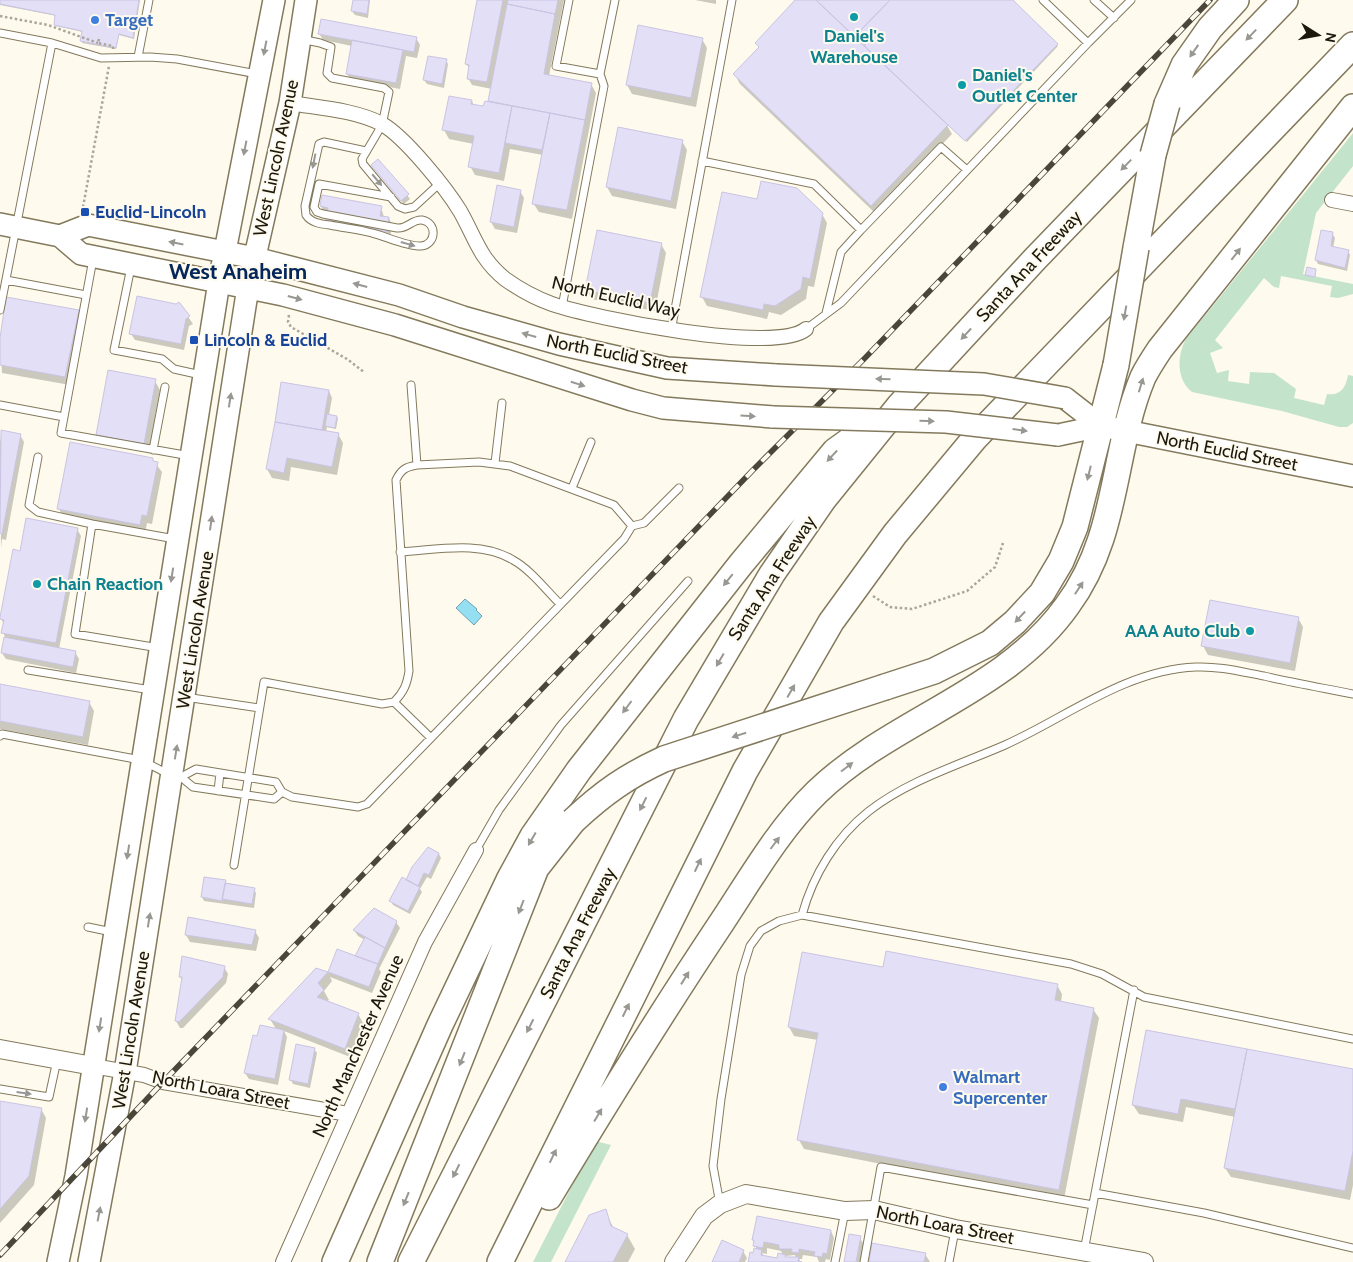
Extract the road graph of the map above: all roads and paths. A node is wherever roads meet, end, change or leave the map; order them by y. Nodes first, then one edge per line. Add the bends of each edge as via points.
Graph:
1 (149, 0) edge
2 (274, 0) edge
3 (306, 0) edge
4 (569, 0) edge
5 (615, 0) edge
6 (732, 0) edge
7 (1042, 0) edge
8 (1094, 0) edge
9 (1131, 0) edge
10 (1236, 0) edge
11 (1285, 0) edge
12 (0, 16) edge
13 (1114, 18) junction
14 (0, 33) edge
15 (299, 39) junction
16 (52, 43) junction
17 (1088, 44) junction
18 (1353, 45) edge
19 (138, 57) junction
20 (111, 60) junction
21 (260, 74) junction
22 (600, 74) junction
23 (290, 103) junction
24 (1353, 107) edge
25 (382, 124) junction
26 (366, 151) junction
27 (702, 161) junction
28 (967, 170) junction
29 (440, 184) junction
30 (391, 197) junction
31 (1332, 200) dead end
32 (1353, 204) edge
33 (83, 208) dead end
34 (9, 225) edge
35 (861, 230) junction
36 (60, 236) junction
37 (224, 253) junction
38 (94, 256) junction
39 (255, 258) junction
40 (132, 264) junction
41 (6, 280) junction
42 (219, 282) junction
43 (248, 287) junction
44 (86, 295) junction
45 (562, 307) junction
46 (0, 310) edge
47 (290, 313) dead end
48 (826, 313) junction
49 (806, 329) joint
50 (671, 331) junction
51 (364, 372) dead end
52 (204, 375) junction
53 (411, 385) dead end
54 (165, 387) dead end
55 (502, 404) dead end
56 (0, 405) edge
57 (899, 406) junction
58 (64, 417) junction
59 (1101, 426) junction
60 (1126, 431) junction
61 (591, 442) dead end
62 (153, 450) junction
63 (191, 456) junction
64 (38, 458) dead end
65 (495, 464) junction
66 (417, 466) junction
67 (1353, 476) edge
68 (572, 488) junction
69 (679, 488) dead end
70 (92, 524) junction
71 (632, 526) junction
72 (178, 540) junction
73 (1003, 543) dead end
74 (400, 552) junction
75 (688, 581) dead end
76 (858, 585) junction
77 (560, 604) junction
78 (161, 648) junction
79 (28, 670) dead end
80 (154, 690) junction
81 (1353, 694) edge
82 (184, 696) junction
83 (394, 702) junction
84 (259, 708) junction
85 (0, 736) edge
86 (431, 738) junction
87 (143, 761) junction
88 (220, 773) junction
89 (177, 777) junction
90 (248, 778) junction
91 (218, 791) junction
92 (282, 792) junction
93 (245, 795) junction
94 (476, 850) joint
95 (234, 865) dead end
96 (802, 915) junction
97 (88, 927) dead end
98 (115, 933) junction
99 (1134, 990) junction
100 (1353, 1038) edge
101 (0, 1049) edge
102 (57, 1060) junction
103 (94, 1066) junction
104 (125, 1072) junction
105 (0, 1089) edge
106 (348, 1114) junction
107 (1095, 1193) junction
108 (720, 1204) junction
109 (1093, 1205) junction
110 (874, 1210) junction
111 (845, 1211) junction
112 (955, 1229) junction
113 (1353, 1248) edge
114 (1084, 1251) junction
115 (58, 1262) edge
116 (89, 1262) edge
117 (283, 1262) edge
118 (335, 1262) edge
119 (380, 1262) edge
120 (411, 1262) edge
121 (500, 1262) edge
122 (510, 1262) edge
123 (674, 1262) edge
124 (835, 1262) edge
125 (864, 1262) edge
126 (949, 1262) edge
127 (1144, 1262) edge

1 - 19 lane
2 -> 21 main road, West Lincoln Avenue
3 - 15 main road, West Lincoln Avenue
4 - 22 lane via 556,66
5 - 22 lane
6 - 27 lane
7 - 17 lane
8 - 13 lane
9 - 13 lane
10 -> 59 highway, bridge via 1210,28 1184,65 1167,104 1153,155 1116,365
11 -> 57 highway, Santa Ana Freeway
12 - 20 path via 48,25 113,46
13 - 17 lane
14 - 16 lane
15 - 23 main road, West Lincoln Avenue
15 - 25 lane via 331,47 327,73 332,78 384,88 389,92
16 - 20 lane
16 - 34 lane
17 - 28 lane
18 - 76 highway via 975,438 895,534
19 - 20 lane
19 - 21 lane via 177,59
20 - 33 path
21 -> 37 main road, West Lincoln Avenue
22 - 45 lane via 604,86
23 - 25 street, North Euclid Way via 346,113
23 - 39 main road, West Lincoln Avenue
60 -> 24 highway via 1144,376 1160,349
25 - 26 lane
25 - 29 street, North Euclid Way via 406,144
26 -> 30 lane via 363,164
26 -> 30 lane via 324,142 319,144 306,214 315,222 369,232 417,246 426,245 434,232 423,220 397,228 323,214 314,207 319,184
27 - 35 lane via 814,184
27 - 50 lane
28 - 35 lane via 941,147
28 - 48 lane via 841,303
29 - 30 lane via 410,209 401,208
29 - 45 street, North Euclid Way via 460,212 486,261 519,288
31 - 32 street
34 - 36 main road
34 - 41 lane
35 - 48 lane via 841,252
37 -> 36 main road, North Euclid Street via 88,225
36 - 38 main road, North Euclid Street via 81,254
37 - 39 main road, North Euclid Street
37 - 42 main road, West Lincoln Avenue
38 - 40 main road, North Euclid Street
38 - 44 lane
39 - 43 main road, West Lincoln Avenue
59 -> 39 main road, North Euclid Street, bridge via 1065,398 966,383 667,368 559,344 399,295
40 - 42 main road, North Euclid Street
40 - 52 lane via 114,350 162,359 174,369
41 - 44 lane
41 - 46 lane
42 - 43 main road, North Euclid Street
42 - 52 main road, West Lincoln Avenue
43 -> 59 main road, North Euclid Street, bridge via 395,325 663,408 722,414 946,422 1058,436
82 -> 43 main road, West Lincoln Avenue
44 - 58 lane
45 - 50 street, North Euclid Way
47 - 51 path via 288,322 291,326
48 - 49 lane
49 - 50 street, North Euclid Way via 801,333 771,338
52 - 63 main road, West Lincoln Avenue
53 - 66 lane
54 - 62 lane
55 - 65 lane
56 - 58 lane
57 -> 118 highway via 835,451 637,694 533,836 440,1025
57 -> 120 highway, Santa Ana Freeway via 824,500 772,574 686,719
58 - 62 lane via 61,433
59 - 60 main road, North Euclid Street
59 -> 119 highway, bridge via 1075,527 1061,561 1042,593 990,643 934,671 664,760 607,790 573,822 536,868
60 - 67 main road, North Euclid Street
122 -> 60 highway via 697,959 795,817 817,792 851,764 1001,671 1051,627 1068,606 1084,580 1106,529
61 - 68 lane
62 - 63 lane
63 - 72 main road, West Lincoln Avenue
64 - 70 lane via 30,505 38,512
65 - 66 lane
65 - 68 lane
66 - 74 lane via 408,466 400,471 396,480
68 - 71 lane via 614,505
69 - 71 lane via 644,523
70 - 72 lane
70 - 78 lane via 75,634
71 - 77 lane via 624,539
72 -> 78 main road, West Lincoln Avenue
73 - 76 path via 995,567 967,591 912,609 890,607
74 - 77 lane via 468,548 492,550 523,566
74 - 83 lane via 409,671 402,694
75 - 94 lane via 561,725 499,810
121 -> 76 highway via 745,771 831,622
77 - 86 lane
78 - 80 main road, West Lincoln Avenue
79 - 80 lane
80 - 87 main road, West Lincoln Avenue
81 - 96 lane via 1229,669 1196,667 1158,673 1120,685 1006,744 930,776 868,812 817,873
82 - 84 lane
89 -> 82 main road, West Lincoln Avenue
83 - 84 lane via 382,704 264,682
83 - 86 lane
84 - 90 lane
85 - 87 lane
86 - 92 lane via 363,806 292,797
87 - 89 lane
87 -> 98 main road, West Lincoln Avenue
88 - 89 lane via 196,769
88 - 90 lane
88 - 91 lane
89 - 91 lane via 193,786
104 -> 89 main road, West Lincoln Avenue
90 - 92 lane via 276,782
90 - 93 lane
91 - 93 lane
92 - 93 lane via 274,799
93 - 95 lane
94 - 106 street, North Manchester Avenue via 425,942
96 - 99 lane via 1071,964 1102,974
96 - 108 lane via 779,921 761,931 750,946 741,975 713,1166
97 - 98 lane
98 -> 103 main road, West Lincoln Avenue
99 - 100 lane via 1144,997
99 - 107 lane
101 - 102 street
102 - 103 street
105 -> 102 lane via 49,1096
103 - 104 street, North Loara Street
103 -> 115 main road, West Lincoln Avenue
104 - 106 street, North Loara Street via 163,1082
116 -> 104 main road, West Lincoln Avenue
106 - 117 street, North Manchester Avenue
107 - 109 lane
107 - 113 lane via 1204,1213
108 - 111 street, North Loara Street via 746,1194
108 - 123 street via 704,1216
109 - 110 lane via 881,1167
109 - 114 lane
110 - 111 street, North Loara Street
110 - 112 street, North Loara Street
110 - 125 lane
111 - 124 lane
112 - 114 street, North Loara Street
112 - 126 lane
114 - 127 street, North Loara Street

